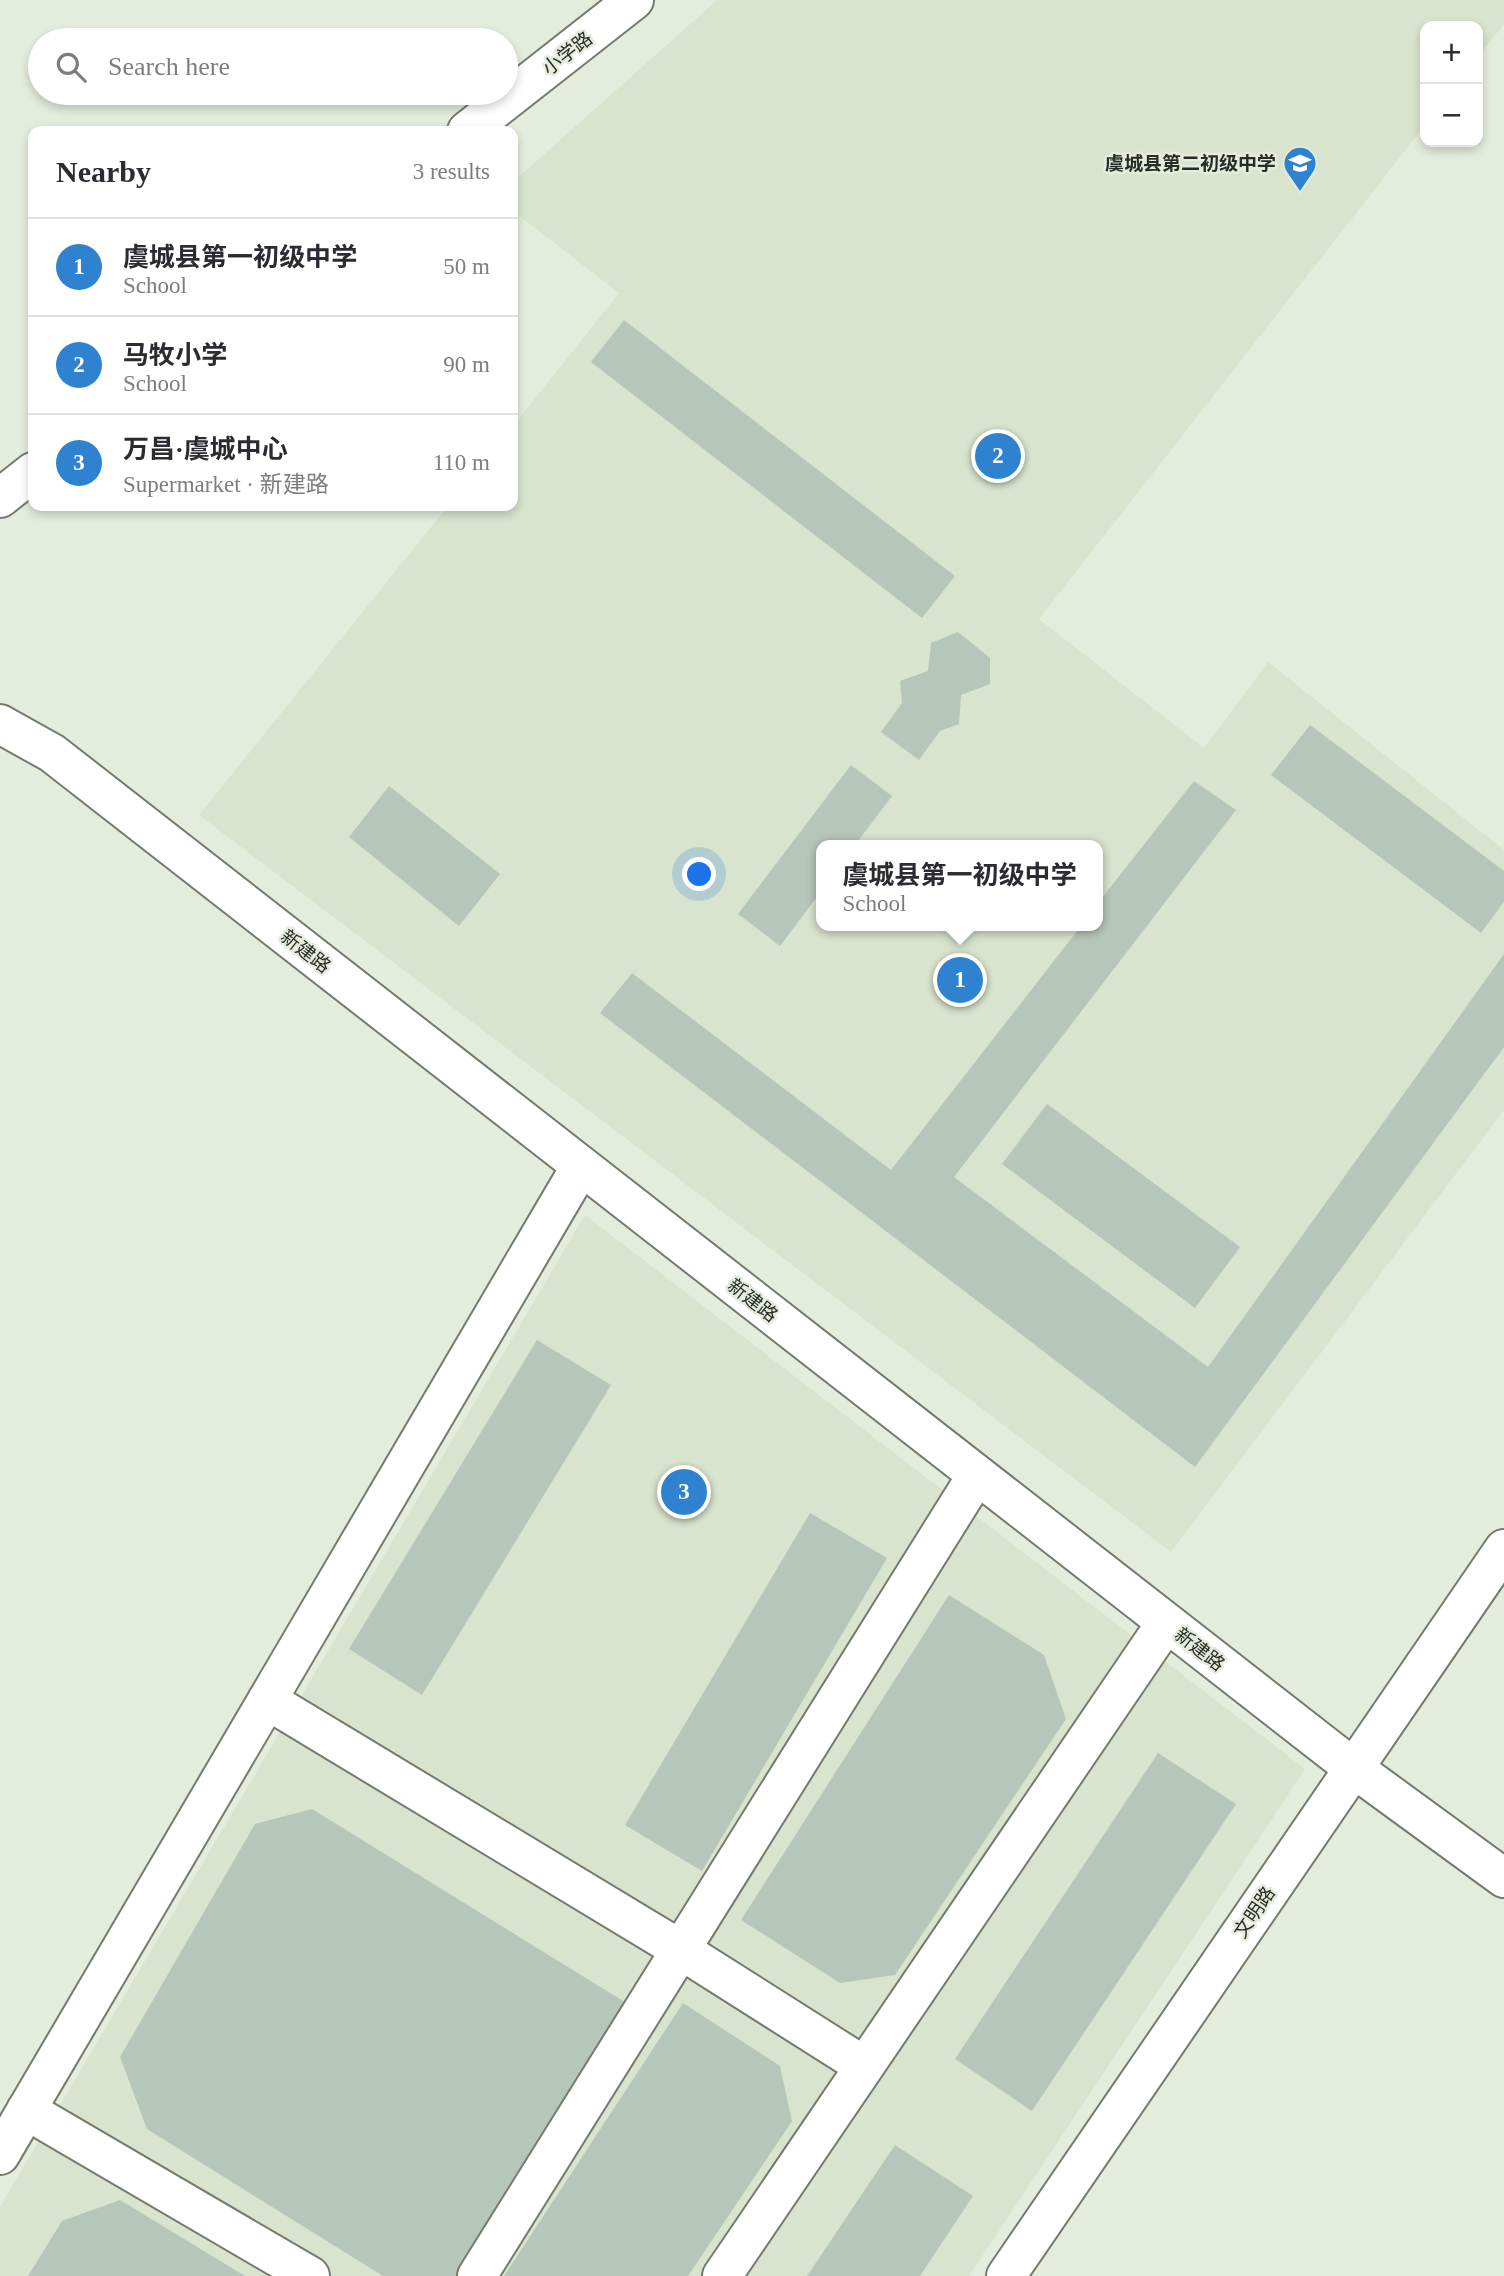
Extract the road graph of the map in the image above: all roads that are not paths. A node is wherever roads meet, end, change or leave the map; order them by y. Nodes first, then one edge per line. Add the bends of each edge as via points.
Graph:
1 (634, 0) edge
2 (518, 91) edge
3 (500, 105) edge
4 (473, 126) edge
5 (28, 475) edge
6 (0, 498) edge
7 (0, 724) edge
8 (581, 1166) junction
9 (977, 1475) junction
10 (1504, 1549) edge
11 (1166, 1623) junction
12 (267, 1700) junction
13 (1352, 1768) junction
14 (1504, 1878) edge
15 (681, 1950) junction
16 (864, 2066) junction
17 (26, 2110) junction
18 (0, 2155) edge
19 (310, 2276) edge
20 (477, 2276) edge
21 (722, 2276) edge
22 (1006, 2276) edge

1 - 2 street, 小学路
3 - 4 street, 小学路
5 - 6 street
7 - 8 street, 新建路 via 52,752
8 - 9 street, 新建路
8 - 12 street
9 - 11 street, 新建路
9 - 15 street
10 - 13 street, 文明路
11 - 13 street, 新建路
11 - 16 street
12 - 15 street
12 - 17 street
13 - 14 street, 新建路
13 - 22 street, 文明路
15 - 16 street
15 - 20 street
16 - 21 street
17 - 18 street
17 - 19 street

